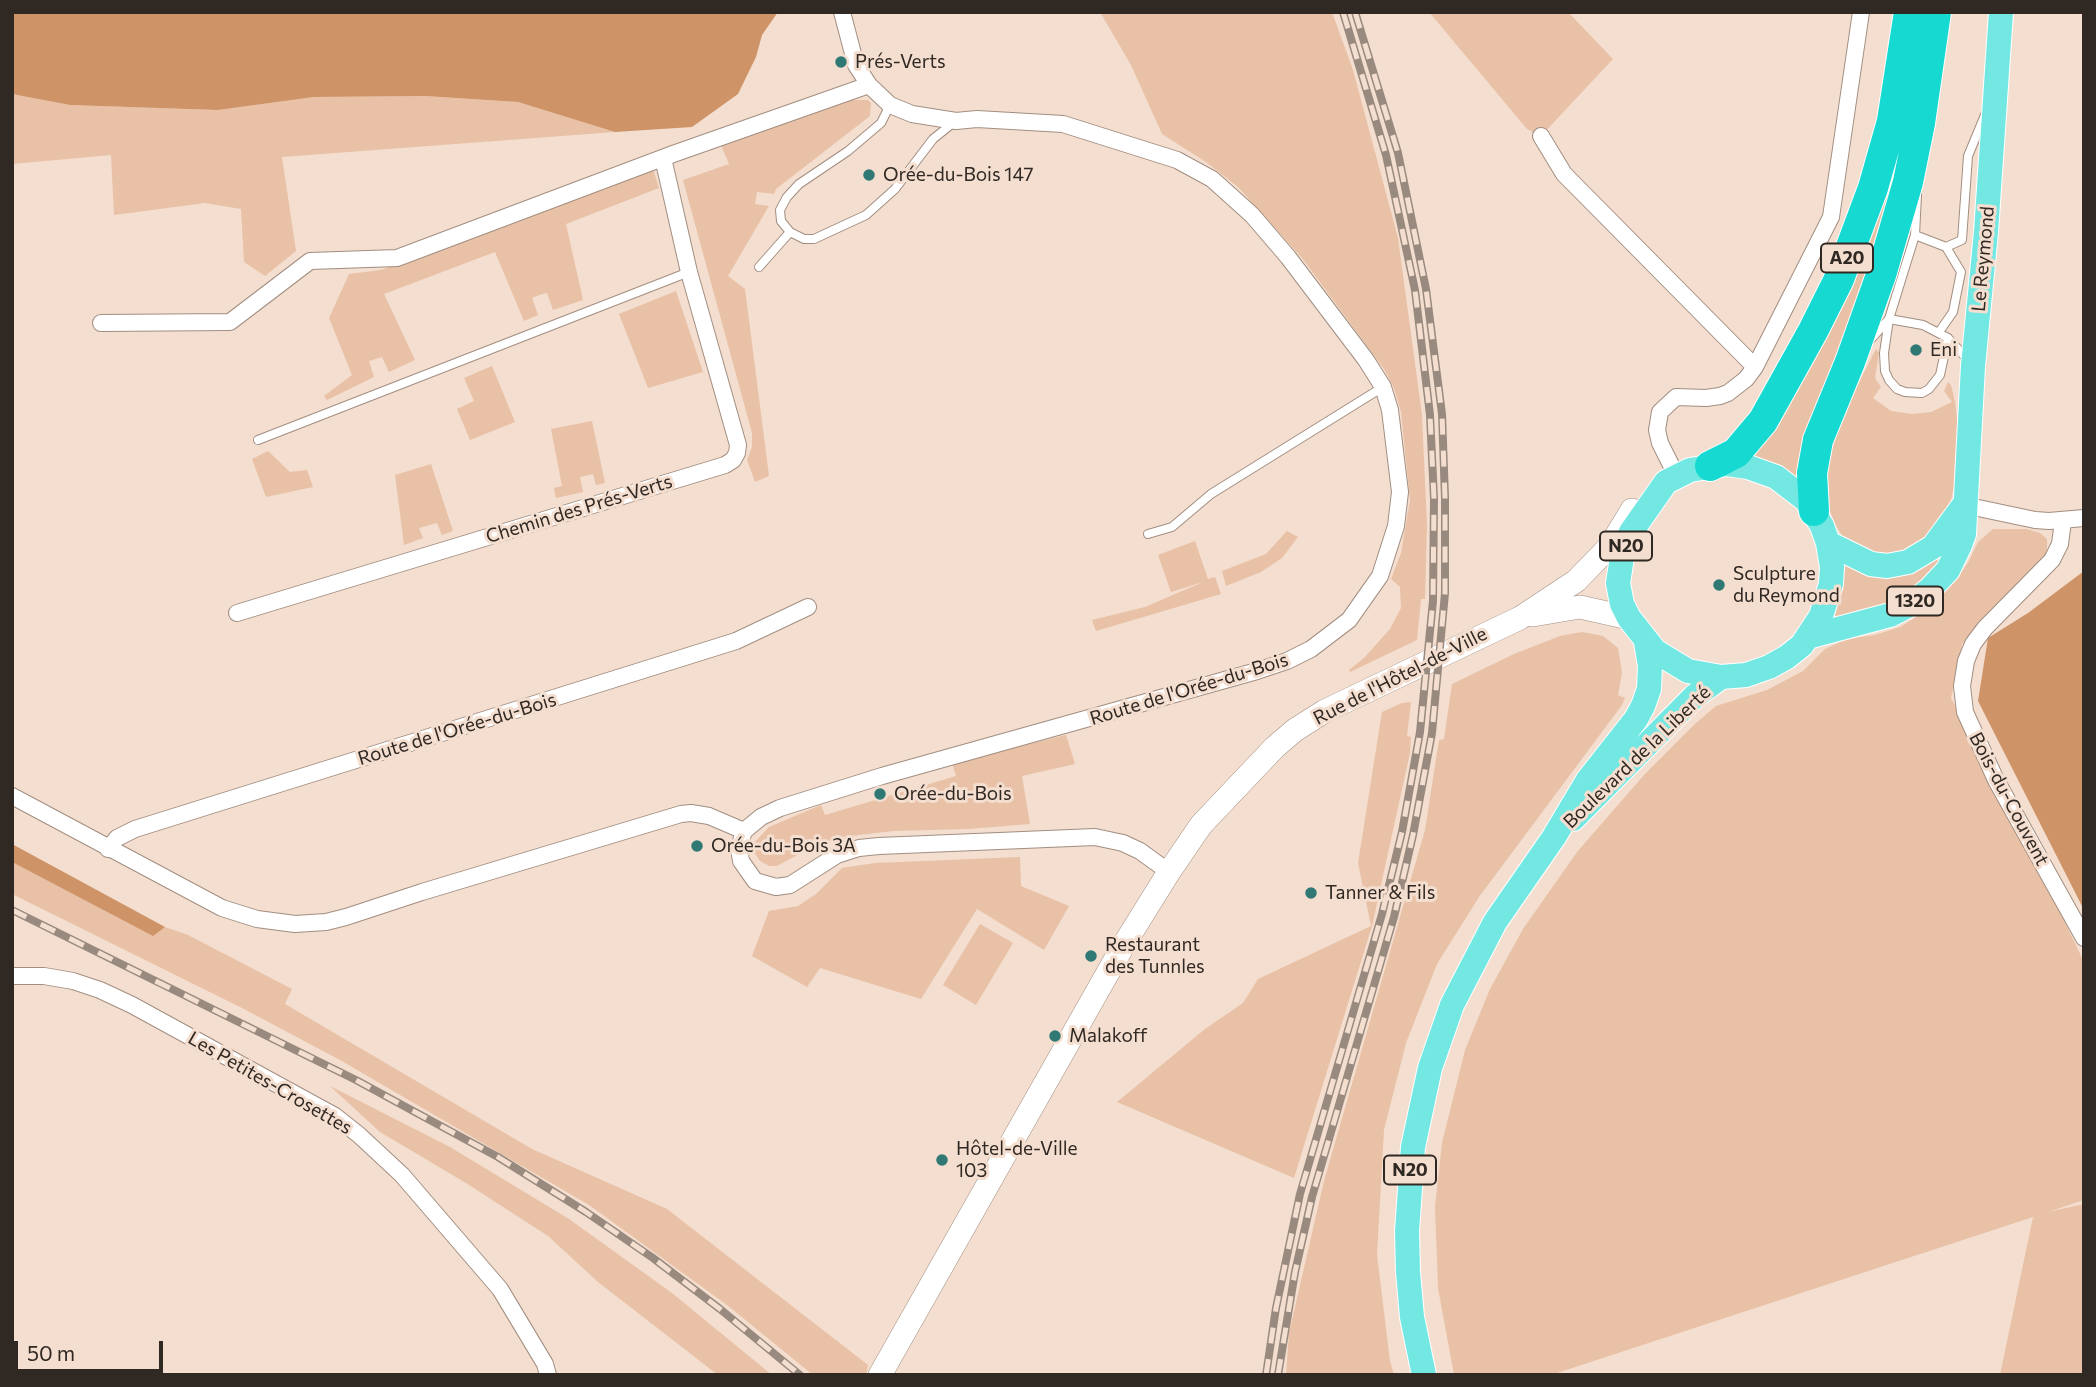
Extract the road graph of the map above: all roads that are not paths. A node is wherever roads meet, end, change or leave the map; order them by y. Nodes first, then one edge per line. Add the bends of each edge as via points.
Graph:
1 (842, 12) edge
2 (1861, 12) edge
3 (1909, 12) edge
4 (1936, 12) edge
5 (2001, 12) edge
6 (869, 85) junction
7 (1996, 90) junction
8 (890, 105) junction
9 (956, 121) junction
10 (1920, 123) junction
11 (1541, 136) dead end
12 (663, 158) junction
13 (790, 232) junction
14 (1986, 232) junction
15 (1916, 235) junction
16 (1962, 240) junction
17 (1946, 247) junction
18 (759, 267) dead end
19 (689, 272) junction
20 (1889, 319) junction
21 (101, 323) dead end
22 (1939, 332) junction
23 (1948, 338) junction
24 (1850, 362) junction
25 (1973, 366) junction
26 (1755, 367) junction
27 (1383, 387) junction
28 (258, 440) dead end
29 (1710, 466) junction
30 (1671, 479) junction
31 (1964, 505) junction
32 (1814, 511) junction
33 (2084, 518) edge
34 (2063, 521) junction
35 (1148, 534) dead end
36 (1828, 542) junction
37 (808, 607) dead end
38 (237, 613) dead end
39 (1520, 618) junction
40 (1629, 618) junction
41 (1808, 637) junction
42 (1646, 642) junction
43 (1721, 677) junction
44 (12, 796) edge
45 (744, 831) junction
46 (1554, 837) junction
47 (108, 849) junction
48 (1169, 872) junction
49 (2084, 937) edge
50 (12, 976) edge
51 (548, 1375) edge
52 (880, 1375) edge
53 (1424, 1375) edge

1 - 6 street, Route de l'Orée-du-Bois via 856,65
2 - 26 street via 1831,217
3 - 29 highway, A20 via 1892,121 1839,279 1763,421 1736,453
4 - 10 highway, A20
5 - 7 main road, Le Reymond / 1320
6 - 8 street, Route de l'Orée-du-Bois
6 - 12 street
7 - 14 main road, Le Reymond / 1320
7 - 16 lane via 1968,156
8 - 9 street, Route de l'Orée-du-Bois via 912,114
8 - 13 lane via 881,123 787,197 780,211
9 - 13 lane via 933,139 895,189 866,215 814,239
9 - 27 street, Route de l'Orée-du-Bois via 1063,124 1177,160 1212,179 1252,215 1288,257
10 - 15 lane
10 - 24 highway, A20 via 1881,275
11 - 26 street via 1564,174
12 - 19 street, Chemin des Prés-Verts
12 - 21 street via 397,258 310,261 230,322
13 - 18 lane
14 - 16 lane
14 - 25 main road, Le Reymond / 1320
15 - 17 lane
15 - 20 lane
16 - 17 lane
17 - 22 lane via 1961,272 1953,312
19 - 28 lane
19 - 38 street, Chemin des Prés-Verts via 737,445 733,460
20 - 22 lane
20 - 23 lane via 1885,371 1905,392 1922,393 1935,383
20 - 24 lane
22 - 23 lane
23 - 25 lane
24 - 32 highway, A20 via 1816,448
25 - 31 main road, Le Reymond / 1320
26 - 30 street via 1728,393 1676,397 1660,412 1657,430
27 - 35 lane via 1211,494 1172,527
27 - 45 street, Route de l'Orée-du-Bois via 1400,492 1396,527 1380,576 1363,603 1332,635 1287,661 780,808
29 - 30 main road, N20
29 - 32 main road, N20 via 1748,467 1776,477
30 - 39 main road, Rue de l'Hôtel-de-Ville via 1638,501 1610,545 1582,576
30 - 40 main road, N20 via 1641,516 1623,551 1618,583
31 - 34 street
31 - 36 main road, 1320 via 1933,547 1908,562 1871,564
31 - 41 main road, 1320 via 1960,545 1948,570 1930,589 1890,615
32 - 36 main road, N20
33 - 34 street
34 - 49 street, Bois-du-Couvent via 2052,560 1973,644 1962,686 1965,712 1996,780
36 - 41 main road, N20 via 1830,584 1821,616
37 - 47 street, Route de l'Orée-du-Bois via 736,641 135,829
39 - 40 main road, Rue de l'Hôtel-de-Ville via 1580,607
39 - 48 main road, Rue de l'Hôtel-de-Ville via 1355,695 1295,730 1201,825
40 - 42 main road, N20
41 - 43 main road, N20 via 1769,667
42 - 43 main road, N20 via 1676,665
42 - 46 main road, Boulevard de la Liberté / N20 via 1649,690 1643,706 1581,791
43 - 46 main road, Boulevard de la Liberté / N20 via 1695,696
44 - 47 street
45 - 47 street via 709,816 681,814 346,917 310,923 278,922 230,911
45 - 48 street via 738,848 741,861 755,881 769,887 790,885 837,855 859,848 1095,837 1140,851
46 - 53 main road, Boulevard de la Liberté / N20 via 1495,922 1467,972 1440,1037 1421,1104 1407,1231 1412,1317
48 - 52 main road, Rue de l'Hôtel-de-Ville
50 - 51 street, Les Petites-Crosettes via 44,976 100,990 335,1116 402,1175 500,1289

